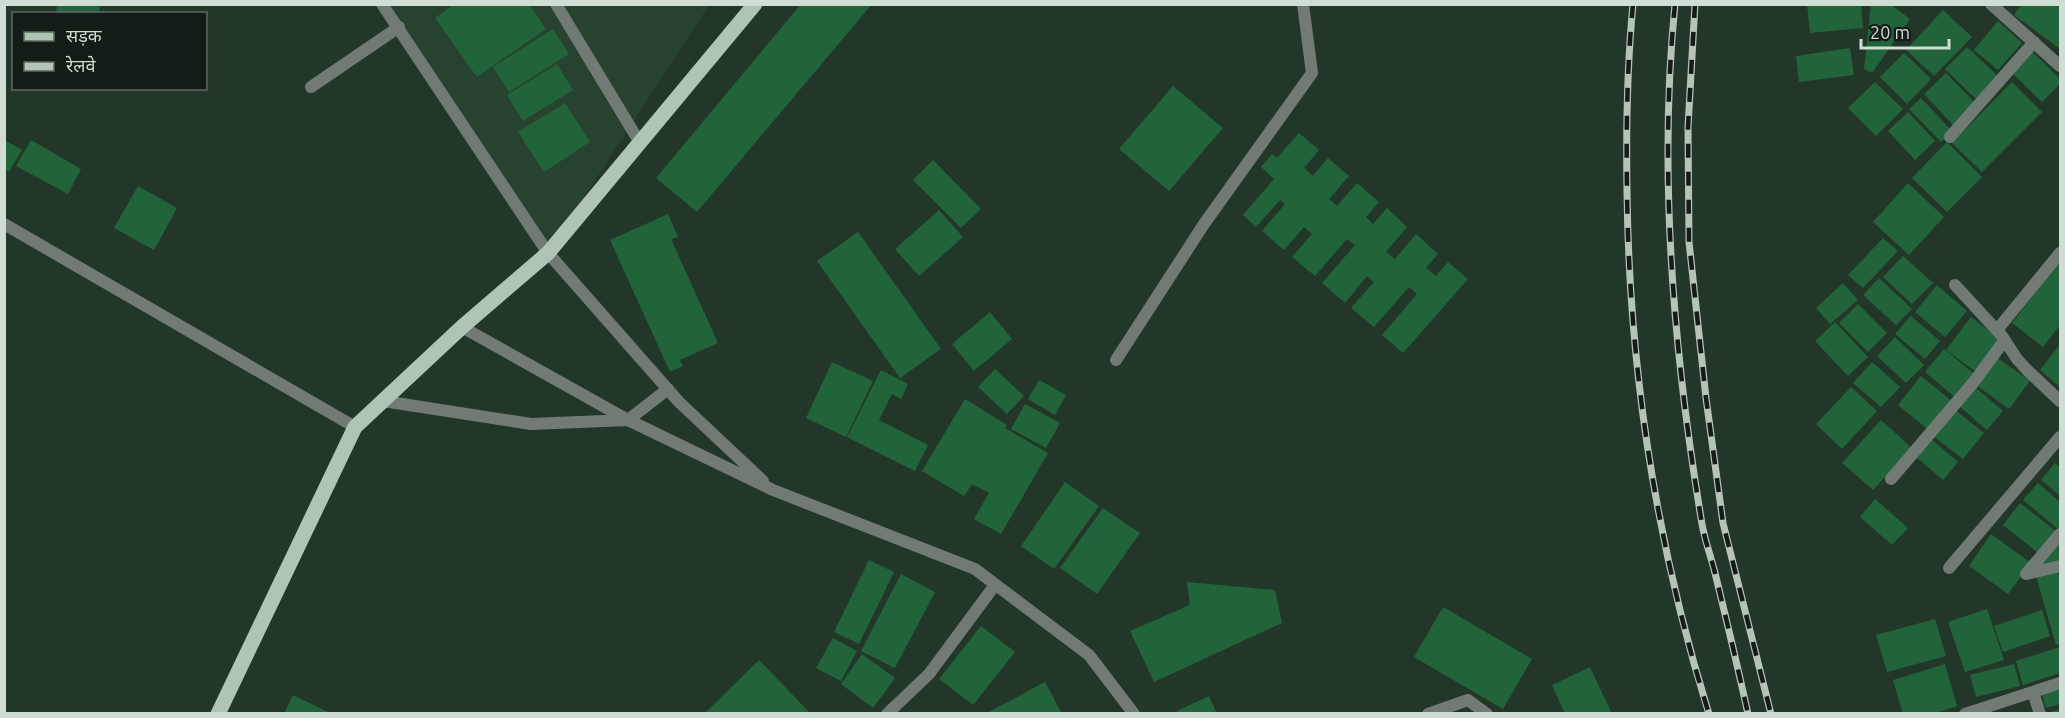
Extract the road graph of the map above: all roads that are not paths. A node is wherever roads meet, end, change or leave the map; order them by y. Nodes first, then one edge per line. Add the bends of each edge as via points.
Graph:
1 (382, 4) edge
2 (556, 4) edge
3 (755, 4) edge
4 (1303, 4) edge
5 (1990, 4) edge
6 (399, 27) junction
7 (2034, 42) junction
8 (2061, 66) edge
9 (311, 87) dead end
10 (1950, 137) dead end
11 (640, 143) junction
12 (4, 224) edge
13 (548, 253) junction
14 (2061, 253) edge
15 (1955, 285) dead end
16 (462, 327) junction
17 (2001, 336) junction
18 (1116, 360) dead end
19 (668, 389) junction
20 (383, 401) junction
21 (2061, 401) edge
22 (628, 420) junction
23 (355, 427) junction
24 (2061, 437) edge
25 (1891, 479) dead end
26 (773, 490) junction
27 (2061, 534) edge
28 (2061, 566) edge
29 (1949, 568) dead end
30 (995, 585) junction
31 (2061, 683) edge
32 (2033, 692) junction
33 (218, 714) edge
34 (887, 714) edge
35 (1134, 714) edge
36 (1428, 714) edge
37 (1487, 714) edge
38 (1965, 714) edge
39 (2040, 714) edge

1 - 6 street
2 - 11 street
3 - 11 main road
4 - 18 street via 1312,74 1204,224
5 - 7 street
6 - 9 street
6 - 13 street
7 - 8 street
7 - 10 street
11 - 13 main road
12 - 23 street
13 - 16 main road
13 - 19 street
14 - 17 street
15 - 17 street
16 - 20 main road
16 - 22 street
17 - 21 street via 2028,371
17 - 25 street via 1973,383
19 - 22 street
19 - 26 street
20 - 22 street via 531,424
20 - 23 main road
22 - 26 street
23 - 33 main road
24 - 29 street
26 - 30 street via 975,569
27 - 28 street via 2026,574
30 - 34 street via 929,674
30 - 35 street via 1089,655
31 - 32 street
32 - 38 street
32 - 39 street
36 - 37 street via 1468,700

